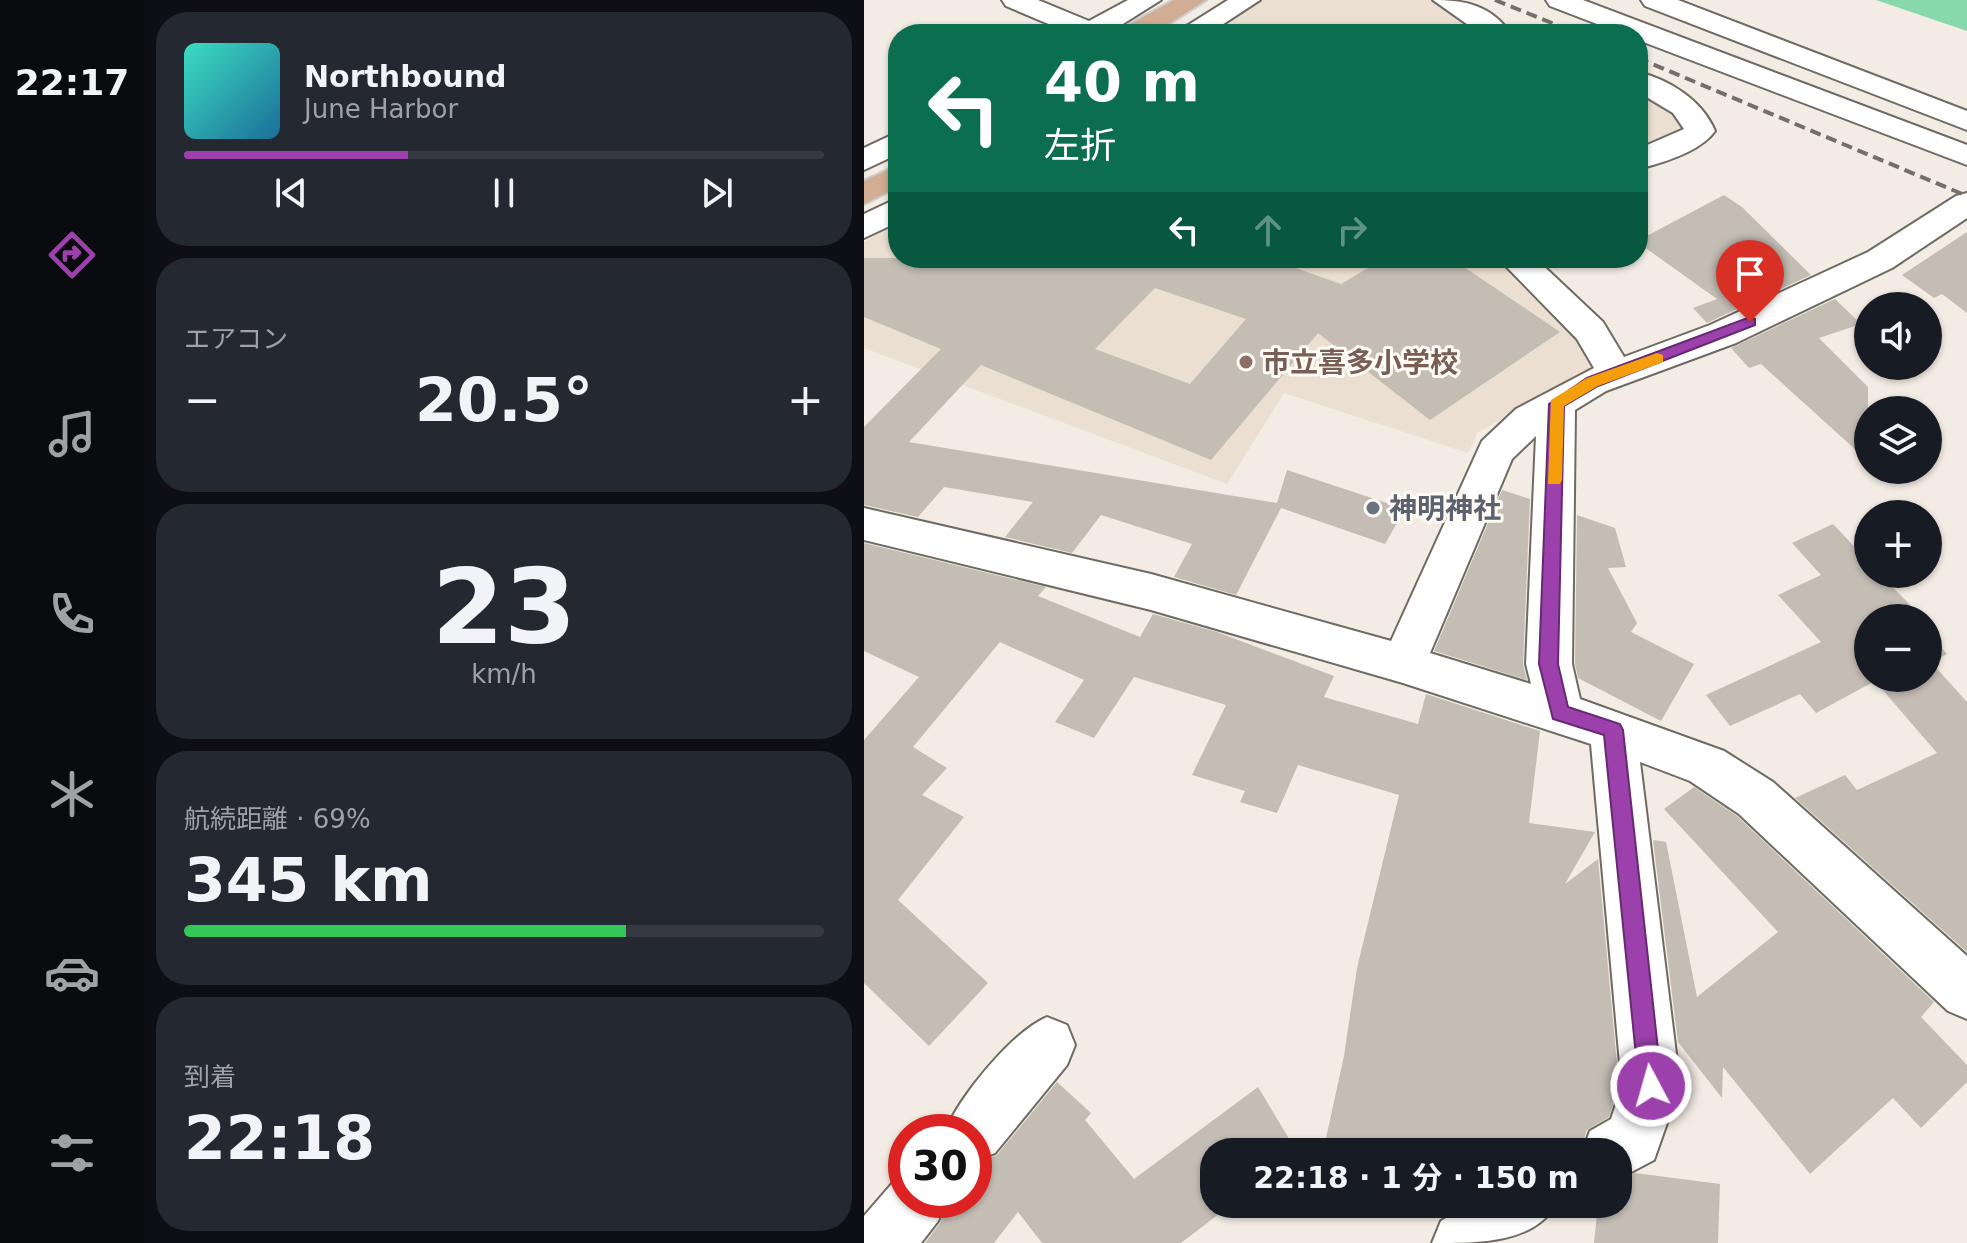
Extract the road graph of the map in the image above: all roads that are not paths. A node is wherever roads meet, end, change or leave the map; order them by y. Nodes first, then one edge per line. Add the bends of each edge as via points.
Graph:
1 (1015, 0) edge
2 (1148, 0) edge
3 (1193, 0) edge
4 (1247, 0) edge
5 (1446, 0) edge
6 (1559, 0) edge
7 (1622, 0) edge
8 (1654, 0) edge
9 (1069, 24) edge
10 (1105, 24) edge
11 (1151, 24) edge
12 (1205, 24) edge
13 (1485, 24) edge
14 (1622, 24) edge
15 (1648, 34) edge
16 (1821, 63) junction
17 (1648, 86) edge
18 (1967, 107) edge
19 (1877, 121) junction
20 (1967, 121) edge
21 (888, 147) edge
22 (1648, 156) edge
23 (1967, 156) edge
24 (864, 161) edge
25 (888, 190) edge
26 (1963, 209) edge
27 (872, 215) edge
28 (1526, 268) edge
29 (1616, 374) junction
30 (1556, 404) junction
31 (864, 524) edge
32 (1403, 664) junction
33 (1560, 713) junction
34 (1613, 730) junction
35 (1967, 992) edge
36 (1047, 1045) dead end
37 (989, 1114) edge
38 (1632, 1140) edge
39 (902, 1218) edge
40 (1503, 1218) edge
41 (881, 1243) edge
42 (1463, 1243) edge

1 - 9 street
2 - 10 street
3 - 11 main road
4 - 12 street
5 - 13 street
6 - 14 street
7 - 19 street via 1842,98
8 - 16 street
15 - 19 street
16 - 18 street
16 - 20 street
17 - 22 street via 1680,104 1700,131
19 - 23 street
21 - 24 street
25 - 27 main road
26 - 29 street via 1880,260 1723,334
28 - 29 street via 1575,314
29 - 30 street
30 - 32 street via 1530,419 1496,451
30 - 33 street via 1549,664
31 - 32 street via 1151,592
32 - 33 street
33 - 34 street
34 - 35 street via 1707,766 1756,798
34 - 38 street via 1651,1086
36 - 37 street
39 - 41 street
40 - 42 street

